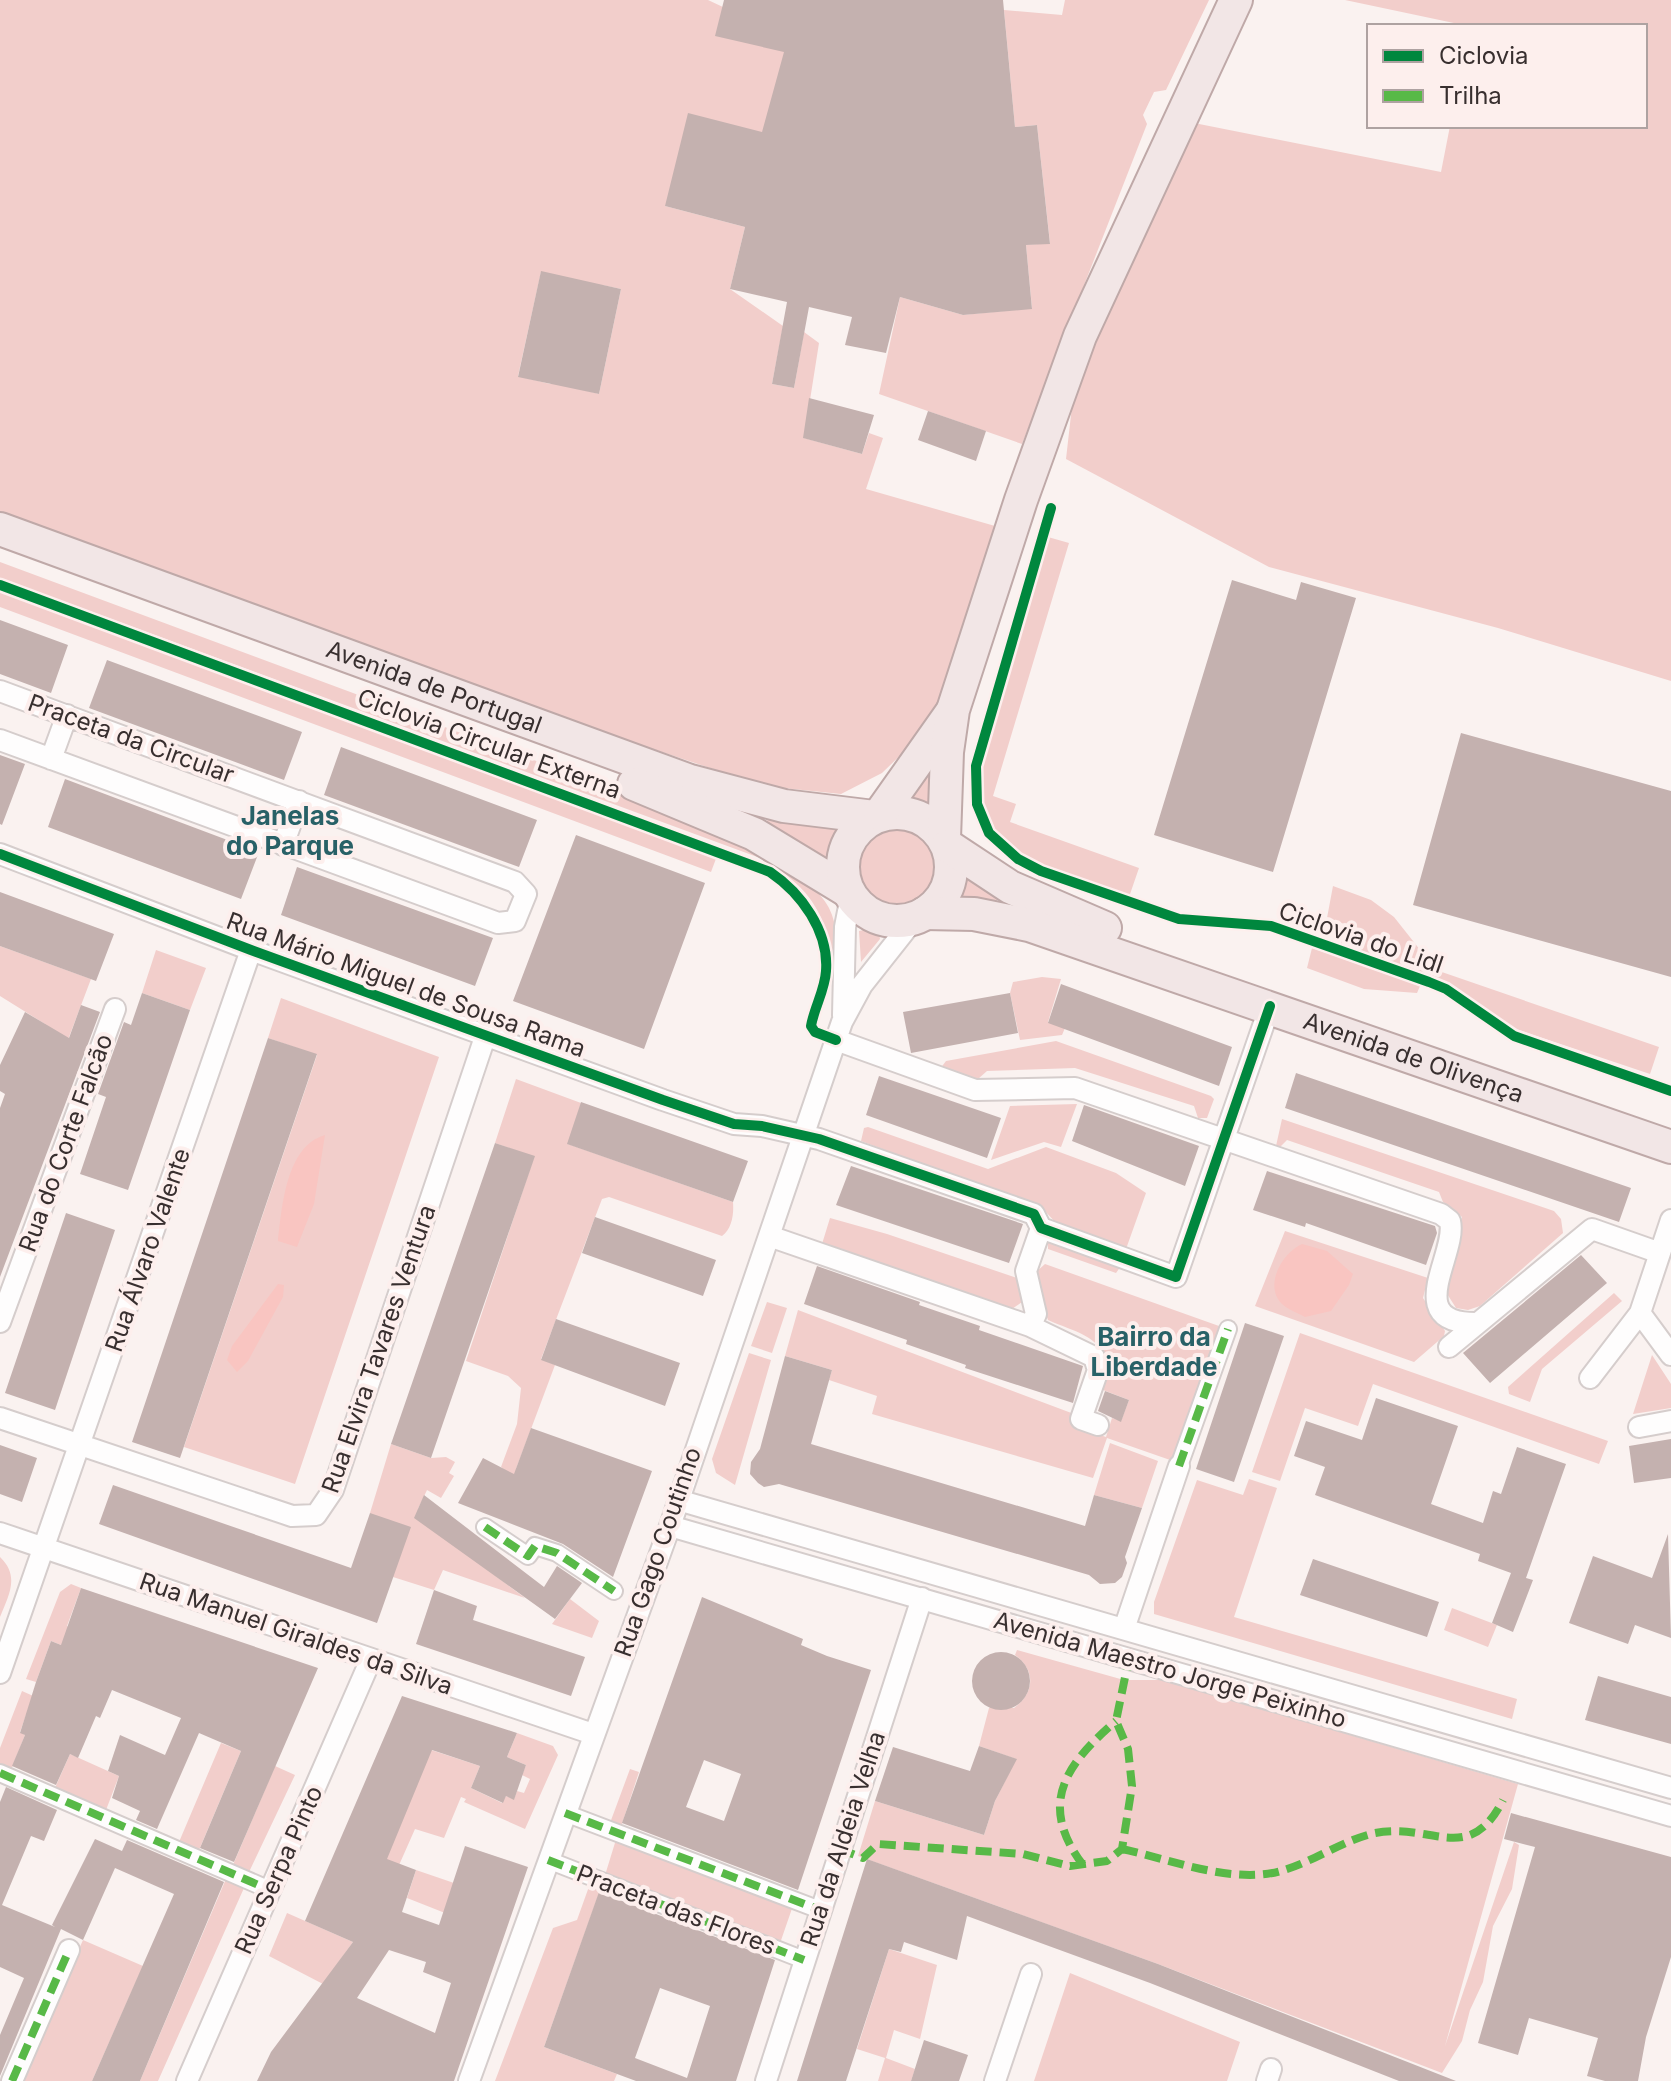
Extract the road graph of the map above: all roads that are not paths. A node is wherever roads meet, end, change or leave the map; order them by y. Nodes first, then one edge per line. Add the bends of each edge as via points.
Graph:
1 (1236, 0) edge
2 (0, 529) edge
3 (0, 551) edge
4 (0, 691) edge
5 (953, 710) junction
6 (67, 715) junction
7 (0, 740) edge
8 (51, 759) junction
9 (299, 801) junction
10 (877, 815) junction
11 (946, 842) junction
12 (283, 845) junction
13 (0, 854) edge
14 (849, 894) junction
15 (920, 916) junction
16 (251, 950) junction
17 (1270, 1006) junction
18 (115, 1009) dead end
19 (839, 1031) junction
20 (485, 1037) junction
21 (1671, 1124) edge
22 (802, 1138) junction
23 (1224, 1139) junction
24 (1671, 1147) edge
25 (1671, 1220) edge
26 (1041, 1228) junction
27 (769, 1236) junction
28 (1660, 1253) junction
29 (1640, 1313) junction
30 (0, 1322) edge
31 (1477, 1323) junction
32 (1030, 1326) junction
33 (1228, 1329) dead end
34 (1449, 1347) dead end
35 (1671, 1355) edge
36 (1590, 1378) dead end
37 (0, 1418) edge
38 (1671, 1421) edge
39 (1098, 1425) dead end
40 (1639, 1427) dead end
41 (81, 1446) junction
42 (1179, 1466) joint
43 (678, 1500) junction
44 (670, 1526) junction
45 (485, 1527) dead end
46 (0, 1533) edge
47 (45, 1549) junction
48 (614, 1591) dead end
49 (922, 1598) junction
50 (1124, 1629) junction
51 (371, 1659) junction
52 (0, 1673) edge
53 (593, 1734) junction
54 (0, 1773) edge
55 (1671, 1788) edge
56 (565, 1813) junction
57 (1671, 1816) edge
58 (548, 1860) junction
59 (270, 1890) junction
60 (820, 1910) junction
61 (69, 1950) dead end
62 (804, 1960) junction
63 (1031, 1974) dead end
64 (12, 2081) edge
65 (187, 2081) edge
66 (469, 2081) edge
67 (766, 2081) edge
68 (995, 2081) edge

1 - 5 main road via 1080,336
2 - 10 main road, Avenida de Portugal via 720,791 784,806
3 - 14 main road, Avenida de Portugal via 679,801 754,834
4 - 6 street, Praceta da Circular
5 - 10 main road
5 - 11 main road
6 - 8 street
6 - 9 street, Praceta da Circular
7 - 8 street
8 - 12 street
9 - 12 street
9 - 12 street, Praceta da Circular via 515,882 526,894 515,921 498,923
10 - 11 main road via 916,815
10 - 14 main road via 854,833 843,856
11 - 15 main road via 951,877 938,904
11 - 21 main road, Avenida de Olivença via 1010,887 1074,917
13 - 16 street, Rua Mário Miguel de Sousa Rama
14 - 15 main road via 879,918
14 - 19 street, Rua Gago Coutinho
15 - 17 main road, Avenida de Olivença via 974,914 1029,925
15 - 19 street, Rua Gago Coutinho via 862,985
16 - 20 street, Rua Mário Miguel de Sousa Rama
16 - 41 street, Rua Álvaro Valente
17 - 23 street
17 - 24 main road, Avenida de Olivença
18 - 30 street, Rua do Corte Falcão
19 - 22 street, Rua Gago Coutinho
19 - 23 street via 975,1090 1075,1088
20 - 22 street, Rua Mário Miguel de Sousa Rama via 734,1124
20 - 41 street, Rua Elvira Tavares Ventura via 333,1490 316,1515 292,1516
22 - 26 street, Rua Mário Miguel de Sousa Rama via 855,1151 1034,1214
22 - 27 street, Rua Gago Coutinho
23 - 26 street, Rua Mário Miguel de Sousa Rama via 1176,1277
23 - 31 street via 1441,1214 1453,1232 1434,1289 1442,1311 1458,1324
25 - 28 street
26 - 32 street via 1026,1271 1036,1314
27 - 32 street
27 - 43 street, Rua Gago Coutinho
28 - 29 street
28 - 31 street via 1592,1229
29 - 35 street
29 - 36 street
31 - 34 street
32 - 39 street via 1094,1357 1098,1370 1081,1419
33 - 42 street
37 - 41 street
38 - 40 street
41 - 47 street, Rua Álvaro Valente
42 - 50 street
43 - 44 street, Rua Gago Coutinho
43 - 50 street, Avenida Maestro Jorge Peixinho
44 - 49 street, Avenida Maestro Jorge Peixinho
44 - 53 street, Rua Gago Coutinho
45 - 48 street via 528,1556 535,1546 557,1553
46 - 47 street, Rua Manuel Giraldes da Silva
47 - 51 street, Rua Manuel Giraldes da Silva
47 - 52 street, Rua Álvaro Valente
49 - 57 street, Avenida Maestro Jorge Peixinho
49 - 60 street, Rua da Aldeia Velha
50 - 55 street, Avenida Maestro Jorge Peixinho
51 - 53 street, Rua Manuel Giraldes da Silva
51 - 59 street, Rua Serpa Pinto
53 - 56 street, Rua Gago Coutinho
54 - 59 street
56 - 58 street, Rua Gago Coutinho
56 - 60 street
58 - 62 street, Praceta das Flores
58 - 66 street, Rua Gago Coutinho
59 - 65 street, Rua Serpa Pinto
60 - 62 street, Rua da Aldeia Velha
61 - 64 street
62 - 67 street, Rua da Aldeia Velha
63 - 68 street

